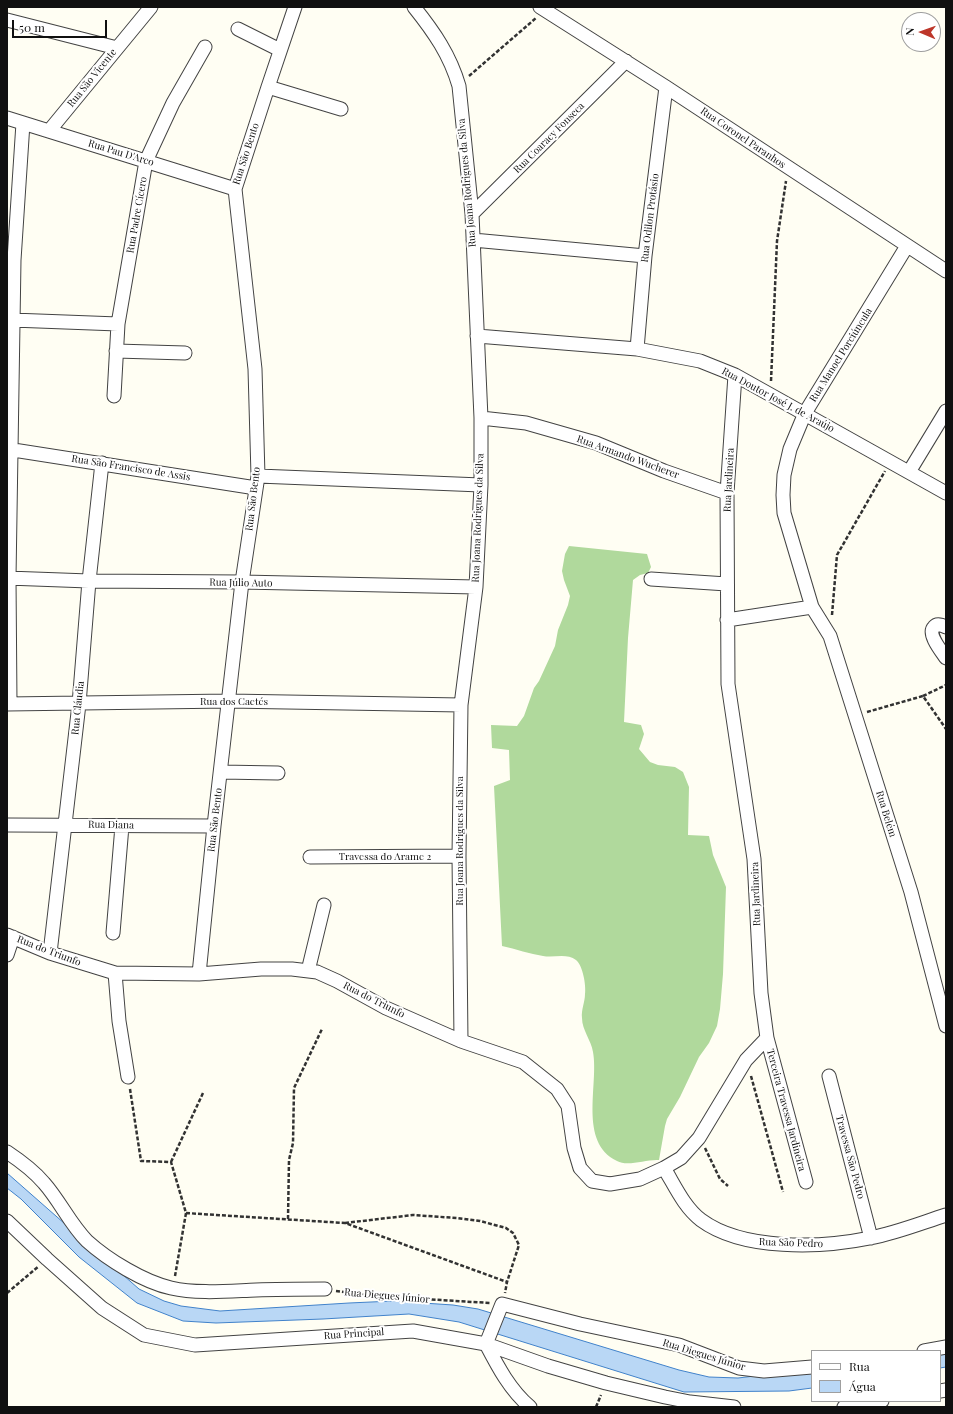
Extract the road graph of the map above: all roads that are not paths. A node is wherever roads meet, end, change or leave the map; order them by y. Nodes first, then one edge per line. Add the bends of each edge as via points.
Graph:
1 (151, 7) edge
2 (295, 7) edge
3 (414, 7) edge
4 (542, 9) edge
5 (7, 20) edge
6 (238, 29) dead end
7 (205, 47) dead end
8 (117, 48) junction
9 (280, 50) junction
10 (626, 61) junction
11 (268, 87) junction
12 (666, 87) junction
13 (341, 110) dead end
14 (7, 118) edge
15 (23, 123) junction
16 (50, 131) junction
17 (146, 161) junction
18 (235, 189) junction
19 (472, 214) junction
20 (473, 240) junction
21 (907, 246) junction
22 (645, 256) junction
23 (10, 259) edge
24 (946, 271) edge
25 (12, 320) junction
26 (118, 324) junction
27 (477, 336) junction
28 (9, 347) edge
29 (637, 349) junction
30 (116, 351) junction
31 (185, 353) dead end
32 (735, 375) junction
33 (114, 396) dead end
34 (946, 411) edge
35 (805, 413) junction
36 (481, 418) junction
37 (9, 449) edge
38 (102, 463) junction
39 (909, 472) junction
40 (257, 482) junction
41 (481, 485) junction
42 (727, 493) junction
43 (946, 493) edge
44 (8, 578) edge
45 (651, 579) dead end
46 (89, 581) junction
47 (242, 582) junction
48 (727, 584) junction
49 (476, 587) junction
50 (812, 607) junction
51 (728, 620) junction
52 (946, 627) edge
53 (946, 658) edge
54 (229, 701) junction
55 (8, 704) edge
56 (79, 704) junction
57 (461, 705) junction
58 (221, 772) junction
59 (278, 773) dead end
60 (7, 825) edge
61 (65, 825) junction
62 (122, 826) junction
63 (214, 826) junction
64 (460, 856) junction
65 (310, 857) dead end
66 (324, 905) dead end
67 (113, 933) dead end
68 (10, 936) edge
69 (50, 953) junction
70 (7, 955) edge
71 (308, 971) junction
72 (114, 973) junction
73 (199, 974) junction
74 (946, 1026) edge
75 (767, 1038) junction
76 (461, 1041) junction
77 (829, 1076) dead end
78 (128, 1077) road end
79 (7, 1152) edge
80 (664, 1168) junction
81 (806, 1182) dead end
82 (946, 1215) edge
83 (7, 1221) edge
84 (871, 1238) junction
85 (325, 1289) road end
86 (487, 1341) junction
87 (946, 1346) edge
88 (928, 1350) edge
89 (811, 1367) edge
90 (876, 1402) edge
91 (690, 1404) edge
92 (530, 1407) edge
93 (734, 1407) edge
94 (844, 1407) edge

1 - 8 street, Rua São Vicente
2 - 9 street, Rua São Bento
3 - 19 street, Rua Joana Rodrigues da Silva via 438,38 453,68 458,86
4 - 10 street, Rua Coronel Paranhos
5 - 8 street
6 - 9 street
7 - 17 street, Rua Padre Cícero via 173,103
8 - 16 street, Rua São Vicente
9 - 11 street, Rua São Bento
10 - 12 street, Rua Coronel Paranhos
10 - 19 street, Rua Coaracy Fonseca
11 - 13 street
11 - 18 street, Rua São Bento
12 - 21 street, Rua Coronel Paranhos
12 - 22 street, Rua Odilon Protásio
14 - 15 street, Rua Pau D'Arco
15 - 16 street, Rua Pau D'Arco
15 - 23 street
16 - 17 street, Rua Pau D'Arco
17 - 18 street, Rua Pau D'Arco
17 - 26 street, Rua Padre Cícero
18 - 40 street, Rua São Bento via 255,369
19 - 20 street, Rua Joana Rodrigues da Silva
20 - 22 street
20 - 27 street, Rua Joana Rodrigues da Silva
21 - 24 street, Rua Coronel Paranhos
21 - 35 street, Rua Manoel Porciúncula
22 - 29 street, Rua Odilon Protásio
23 - 25 street
25 - 26 street
25 - 28 street
26 - 30 street, Rua Padre Cícero
27 - 29 street, Rua Doutor José J. de Araújo
27 - 36 street, Rua Joana Rodrigues da Silva
28 - 37 street
29 - 32 street, Rua Doutor José J. de Araújo via 700,361
30 - 31 street
30 - 33 street, Rua Padre Cícero
32 - 35 street, Rua Doutor José J. de Araújo
32 - 42 street, Rua Jardineira
34 - 39 street
35 - 39 street, Rua Doutor José J. de Araújo
35 - 50 street, Rua Manoel Porciúncula via 790,449 783,494 784,513
36 - 41 street, Rua Joana Rodrigues da Silva
36 - 42 street, Rua Armando Wucherer via 526,423 596,443
37 - 38 street, Rua São Francisco de Assis
37 - 44 street
38 - 40 street, Rua São Francisco de Assis
38 - 46 street, Rua Cláudia
39 - 43 street, Rua Doutor José J. de Araújo
40 - 41 street, Rua São Francisco de Assis
40 - 47 street, Rua São Bento
41 - 49 street, Rua Joana Rodrigues da Silva
42 - 48 street, Rua Jardineira
44 - 46 street, Rua Júlio Auto
44 - 55 street
45 - 48 street
46 - 47 street, Rua Júlio Auto
46 - 56 street, Rua Cláudia
47 - 49 street, Rua Júlio Auto
47 - 54 street, Rua São Bento
48 - 51 street, Rua Jardineira
49 - 57 street, Rua Joana Rodrigues da Silva
50 - 51 street
50 - 74 street, Rua Belém via 830,636 910,892
51 - 75 street, Rua Jardineira via 728,684 754,859 761,993
52 - 53 street via 936,625 932,631 934,641
54 - 56 street, Rua dos Caetés
54 - 57 street, Rua dos Caetés
54 - 58 street, Rua São Bento
55 - 56 street, Rua dos Caetés
56 - 61 street, Rua Cláudia
57 - 64 street, Rua Joana Rodrigues da Silva
58 - 59 street
58 - 63 street, Rua São Bento
60 - 61 street, Rua Diana
61 - 62 street, Rua Diana
61 - 69 street, Rua Cláudia
62 - 63 street, Rua Diana
62 - 67 street
63 - 73 street, Rua São Bento
64 - 65 street, Travessa do Arame 2
64 - 76 street, Rua Joana Rodrigues da Silva
66 - 71 street
68 - 69 street, Rua do Triunfo
68 - 70 street
69 - 72 street, Rua do Triunfo
71 - 73 street, Rua do Triunfo via 260,968
71 - 76 street, Rua do Triunfo via 337,981 386,1008
72 - 73 street, Rua do Triunfo
72 - 78 street via 118,1021
75 - 80 street via 746,1060 699,1138 681,1158
75 - 81 street, Terceira Travessa Jardineira
76 - 80 street, Rua do Triunfo via 523,1062 557,1090 568,1106 574,1148 580,1168 592,1181 610,1184 640,1179
77 - 84 street, Travessa São Pedro
79 - 85 street via 27,1165 45,1184 65,1214 87,1240 106,1257 154,1283 172,1288 226,1291
80 - 84 street, Rua São Pedro via 690,1209 701,1220 731,1235 756,1241 794,1244 831,1244
82 - 84 street, Rua São Pedro
83 - 86 street, Rua Principal via 102,1308 144,1335 195,1345 413,1331
86 - 89 street, Rua Diegues Júnior via 500,1308 679,1346 739,1368 764,1371
86 - 91 street, Rua Principal via 548,1366
86 - 92 street via 502,1374 512,1389
87 - 88 street
90 - 94 street
91 - 93 street, Rua Principal

